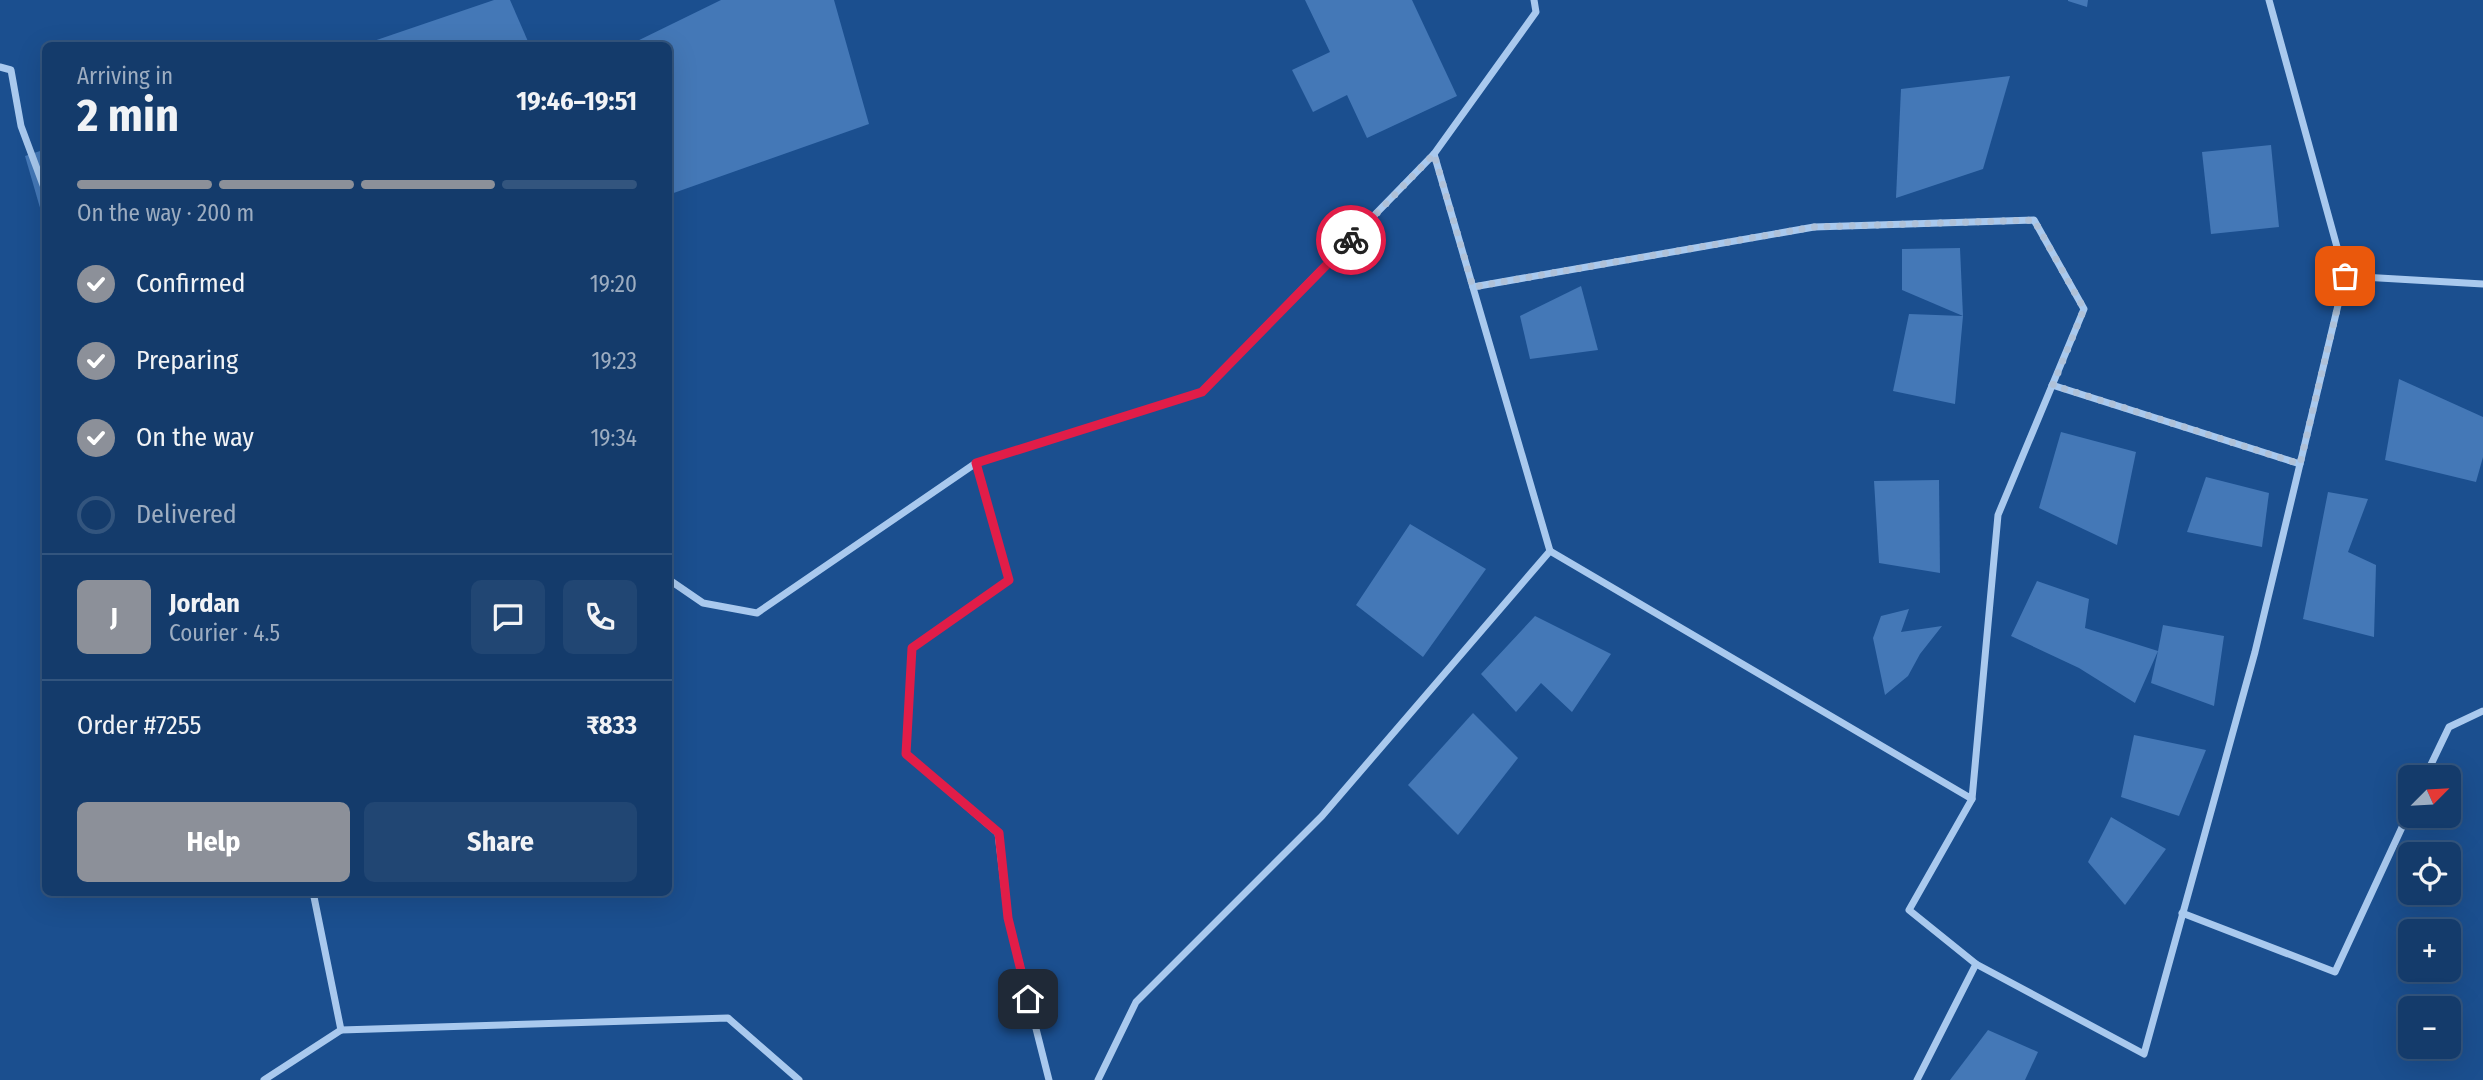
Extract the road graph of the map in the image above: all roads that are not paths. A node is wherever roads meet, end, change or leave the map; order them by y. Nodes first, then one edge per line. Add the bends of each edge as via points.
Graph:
1 (1534, 0) edge
2 (2269, 0) edge
3 (0, 67) edge
4 (1434, 154) junction
5 (42, 183) edge
6 (2345, 276) junction
7 (2483, 284) edge
8 (1473, 287) junction
9 (2053, 385) junction
10 (976, 463) junction
11 (2300, 464) junction
12 (1550, 551) junction
13 (672, 582) edge
14 (2483, 711) edge
15 (2431, 765) edge
16 (1972, 799) junction
17 (2402, 828) edge
18 (314, 896) edge
19 (2182, 913) junction
20 (1976, 964) junction
21 (341, 1030) junction
22 (264, 1080) edge
23 (799, 1080) edge
24 (1049, 1080) edge
25 (1098, 1080) edge
26 (1917, 1080) edge

1 - 4 street via 1536,12
2 - 6 street
3 - 5 street via 11,70 22,126
4 - 8 street
4 - 10 street via 1202,392
6 - 7 street
6 - 11 street
8 - 9 street via 1814,227 2034,220 2084,309
8 - 12 street
9 - 11 street
9 - 16 street via 1998,515
10 - 13 street via 757,612 703,603
10 - 24 street via 1009,580 912,648 906,754 999,833 1008,918
11 - 19 street via 2255,652
12 - 16 street
12 - 25 street via 1322,816 1136,1002
14 - 15 street via 2449,727
16 - 20 street via 1909,910
17 - 19 street via 2335,972
18 - 21 street
19 - 20 street via 2144,1054
20 - 26 street
21 - 22 street
21 - 23 street via 728,1018

